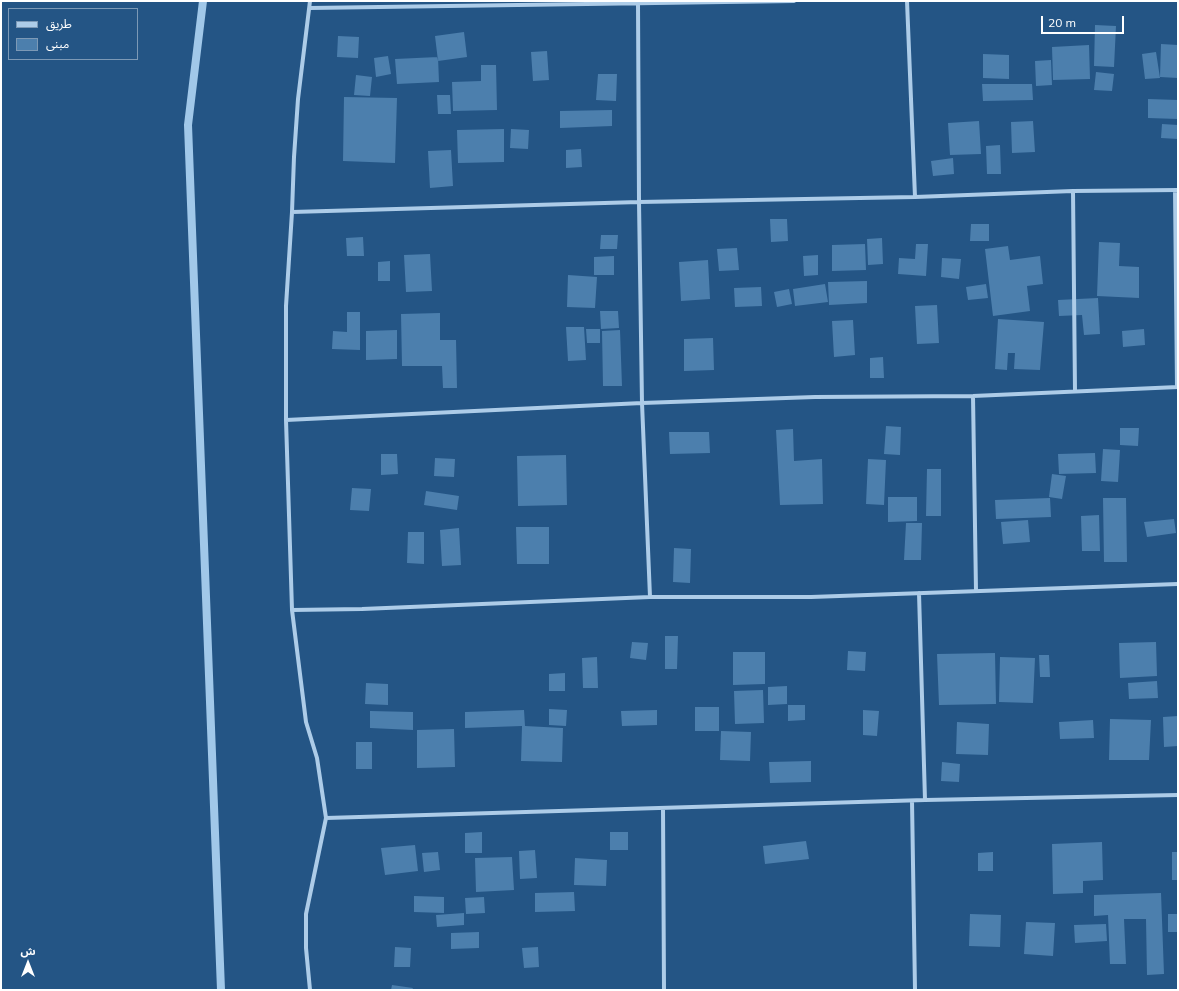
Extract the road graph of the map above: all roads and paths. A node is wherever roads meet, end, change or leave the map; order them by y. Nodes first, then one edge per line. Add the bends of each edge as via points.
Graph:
1 (310, 1) edge
2 (794, 1) edge
3 (907, 1) edge
4 (638, 3) junction
5 (310, 8) junction
6 (1177, 190) edge
7 (1073, 191) junction
8 (915, 197) junction
9 (639, 202) junction
10 (292, 212) junction
11 (1178, 387) edge
12 (1075, 391) junction
13 (973, 396) junction
14 (642, 403) junction
15 (286, 420) junction
16 (1178, 584) edge
17 (976, 592) junction
18 (919, 593) junction
19 (650, 596) junction
20 (292, 610) junction
21 (1178, 796) edge
22 (925, 800) junction
23 (912, 801) junction
24 (663, 809) junction
25 (326, 818) junction
26 (310, 990) edge
27 (664, 990) edge
28 (915, 990) edge

1 - 5 street
2 - 4 street
3 - 8 street
4 - 5 street
4 - 9 street
5 - 10 street via 298,99
6 - 7 street
6 - 11 street
7 - 8 street
7 - 12 street
8 - 9 street
9 - 10 street
9 - 14 street
10 - 15 street via 286,306
11 - 12 street
12 - 13 street
13 - 14 street via 815,397
13 - 17 street
14 - 15 street
14 - 19 street
15 - 20 street
16 - 17 street
17 - 18 street
18 - 19 street
18 - 22 street
19 - 20 street
20 - 25 street via 306,722 317,758
21 - 22 street
22 - 23 street
23 - 24 street
23 - 28 street
24 - 25 street
24 - 27 street
25 - 26 street via 306,914

